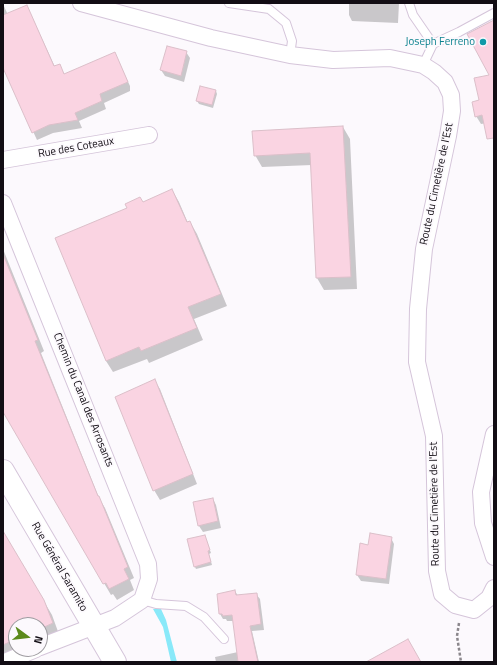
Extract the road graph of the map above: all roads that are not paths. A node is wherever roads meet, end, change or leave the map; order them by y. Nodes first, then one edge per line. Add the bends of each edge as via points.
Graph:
1 (82, 3) edge
2 (230, 3) edge
3 (409, 3) edge
4 (494, 13) edge
5 (433, 44) junction
6 (290, 55) junction
7 (423, 65) junction
8 (149, 135) dead end
9 (3, 160) edge
10 (3, 202) edge
11 (494, 434) edge
12 (3, 471) edge
13 (494, 558) edge
14 (494, 588) edge
15 (142, 600) junction
16 (94, 626) junction
17 (224, 639) dead end
18 (48, 644) edge
19 (17, 657) edge
20 (5, 662) edge
21 (115, 662) edge

1 - 6 street, Route du Cimetière de l'Est via 211,38
2 - 6 lane via 269,9 286,22 292,41
3 - 5 lane via 413,16
4 - 5 lane
5 - 7 lane
6 - 7 street, Route du Cimetière de l'Est via 332,60 390,58
7 - 14 street, Route du Cimetière de l'Est via 445,82 451,95 452,111 424,249 418,309 417,362 434,436 436,571 442,594 455,605 474,610 489,598
8 - 9 street, Rue des Coteaux
10 - 15 street, Chemin du Canal des Arrosants via 148,564 149,579
11 - 13 street via 481,492 483,523
12 - 16 street, Rue Général Saramito
15 - 16 street via 115,618
15 - 17 lane via 156,604 186,606 204,617
16 - 18 street
16 - 21 street, Rue Général Saramito
19 - 20 street

